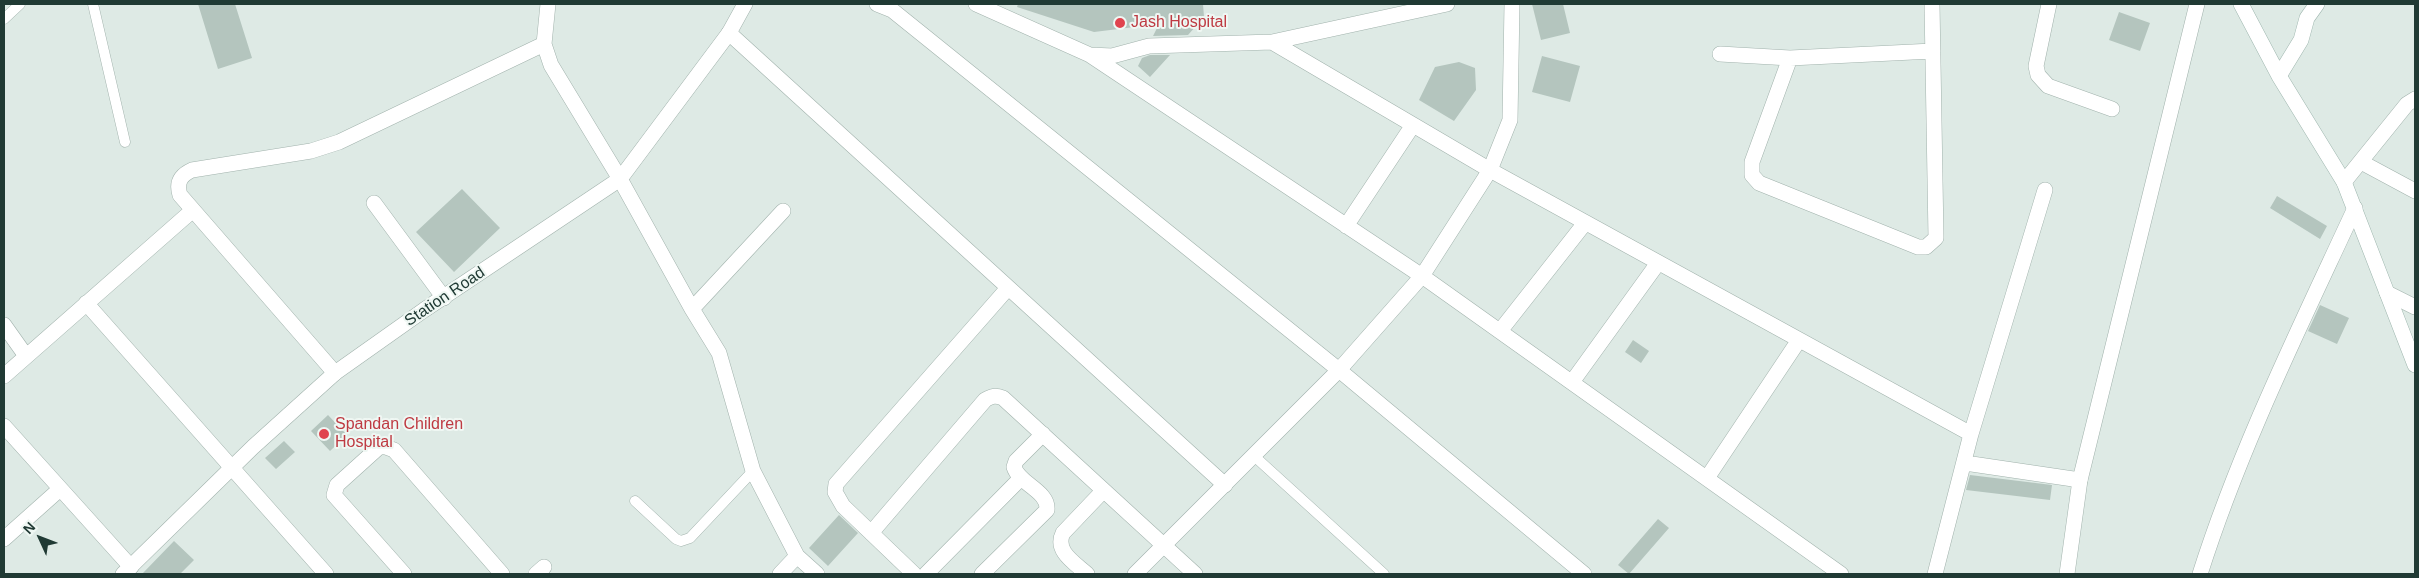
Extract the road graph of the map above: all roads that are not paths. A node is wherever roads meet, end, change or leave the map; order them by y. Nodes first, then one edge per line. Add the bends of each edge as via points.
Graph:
1 (20, 4) edge
2 (93, 4) edge
3 (548, 4) edge
4 (745, 4) edge
5 (877, 4) edge
6 (976, 4) edge
7 (1447, 4) edge
8 (1512, 4) edge
9 (1932, 4) edge
10 (2048, 4) edge
11 (2196, 4) edge
12 (2241, 4) edge
13 (2317, 4) edge
14 (4, 19) edge
15 (728, 33) junction
16 (1272, 42) junction
17 (544, 44) junction
18 (1933, 51) junction
19 (1720, 54) dead end
20 (1090, 55) junction
21 (1790, 58) junction
22 (2279, 76) junction
23 (2415, 99) edge
24 (2112, 109) dead end
25 (1413, 125) junction
26 (125, 142) dead end
27 (2361, 162) junction
28 (1490, 170) junction
29 (620, 179) junction
30 (2344, 182) junction
31 (2046, 190) dead end
32 (2415, 191) edge
33 (374, 203) dead end
34 (2355, 208) junction
35 (194, 210) junction
36 (784, 211) dead end
37 (1585, 223) junction
38 (1346, 226) junction
39 (1658, 263) junction
40 (1422, 276) junction
41 (1008, 288) junction
42 (2387, 293) junction
43 (444, 298) junction
44 (86, 303) junction
45 (2415, 307) edge
46 (692, 309) junction
47 (4, 325) edge
48 (1500, 331) junction
49 (1799, 340) junction
50 (26, 356) junction
51 (2415, 365) edge
52 (1339, 370) junction
53 (336, 373) junction
54 (4, 376) edge
55 (1572, 382) junction
56 (4, 426) edge
57 (1043, 434) junction
58 (1971, 434) junction
59 (1253, 455) junction
60 (1965, 463) junction
61 (233, 469) junction
62 (753, 471) junction
63 (1021, 478) junction
64 (1707, 478) junction
65 (2080, 480) junction
66 (1225, 485) junction
67 (60, 489) junction
68 (1103, 492) junction
69 (635, 501) dead end
70 (871, 533) junction
71 (4, 539) edge
72 (1163, 546) junction
73 (797, 556) junction
74 (127, 571) edge
75 (326, 574) edge
76 (404, 574) edge
77 (502, 574) edge
78 (780, 574) edge
79 (817, 574) edge
80 (914, 574) edge
81 (926, 574) edge
82 (982, 574) edge
83 (1087, 574) edge
84 (1136, 574) edge
85 (1195, 574) edge
86 (1384, 574) edge
87 (1584, 574) edge
88 (1841, 574) edge
89 (1935, 574) edge
90 (2068, 574) edge
91 (2200, 574) edge

1 - 14 lane
2 - 26 lane
3 - 17 street
4 - 15 street, Station Road
5 - 52 street via 892,10
6 - 20 street
7 - 16 street
8 - 28 street via 1510,120
9 - 18 street
10 - 24 street via 2036,66 2038,76 2048,86
11 - 65 street
12 - 22 street
13 - 22 street via 2307,18 2301,40
15 - 29 street, Station Road
15 - 41 street
16 - 20 street via 1173,44 1149,46 1112,56
16 - 25 street
17 - 29 street via 551,66
17 - 35 street via 339,142 311,151 192,170 184,174 178,188
18 - 21 street
18 - 21 street via 1936,238 1926,247 1759,183 1752,175 1752,162
19 - 21 street
20 - 38 street
22 - 30 street
23 - 27 street via 2407,104
25 - 28 street
25 - 38 street
27 - 30 street
27 - 32 street
28 - 37 street
28 - 40 street
29 - 43 street, Station Road
29 - 46 street
30 - 34 street
31 - 58 street
33 - 43 street
34 - 42 street
34 - 91 street via 2260,413
35 - 44 street
35 - 53 street
36 - 46 street
37 - 39 street
37 - 48 street
38 - 40 street
39 - 49 street
39 - 55 street
40 - 48 street
40 - 52 street
41 - 66 street
41 - 70 street via 836,484 835,492 843,506
42 - 45 street
42 - 51 street
43 - 53 street, Station Road
44 - 50 street
44 - 61 street
46 - 62 street via 719,353
47 - 50 street
48 - 55 street
49 - 58 street
49 - 64 street
50 - 54 street
52 - 59 street
52 - 87 street
53 - 61 street, Station Road
55 - 64 street
56 - 67 street
57 - 63 street via 1016,462 1016,471
57 - 68 street
57 - 70 street via 1003,398 992,396 985,400
58 - 60 street
59 - 66 street
59 - 86 lane
60 - 65 street
60 - 89 street
61 - 74 street, Station Road
61 - 75 street
62 - 69 lane via 690,538 681,541
62 - 73 street
63 - 81 street
63 - 82 street via 1044,499 1048,504 1047,510
64 - 88 street
65 - 90 street
66 - 72 street
67 - 71 street
67 - 74 street
68 - 72 street
68 - 83 street via 1060,541 1062,550
70 - 80 street
72 - 84 street
72 - 85 street
73 - 78 street
73 - 79 street
76 - 77 street via 334,495 337,485 383,446 394,450

